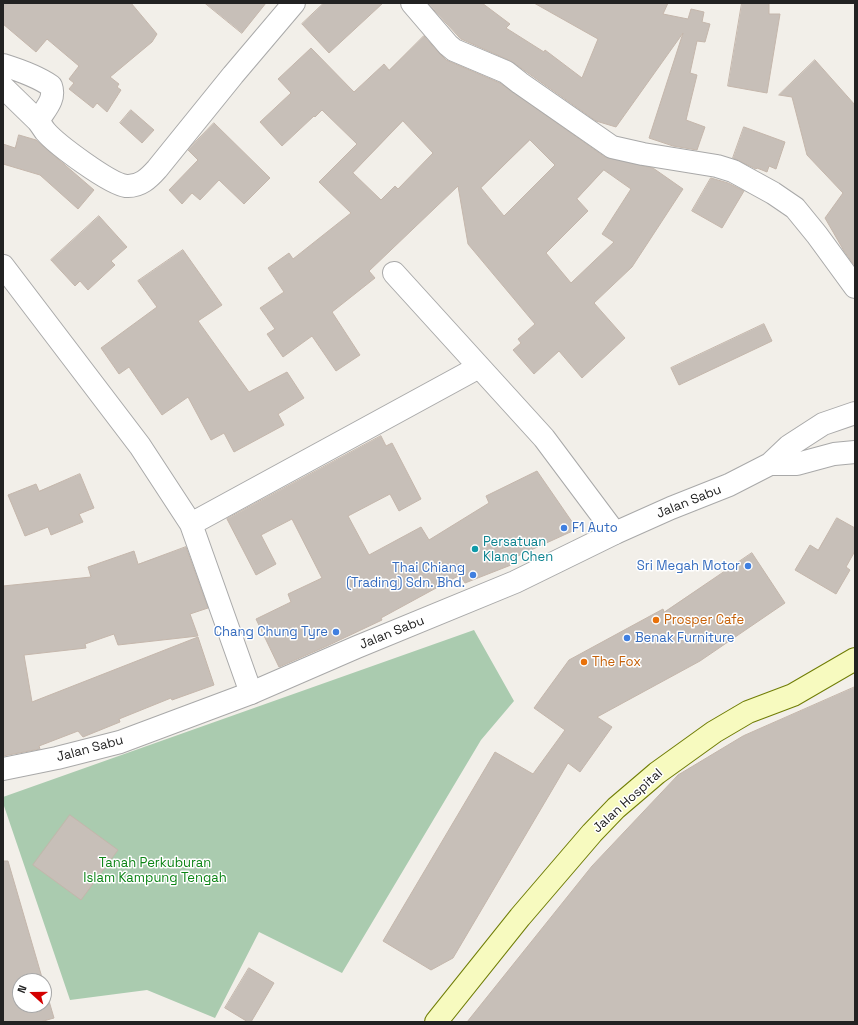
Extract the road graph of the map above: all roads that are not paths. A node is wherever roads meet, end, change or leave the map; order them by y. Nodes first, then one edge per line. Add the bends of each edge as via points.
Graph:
1 (294, 3) edge
2 (412, 3) edge
3 (3, 65) edge
4 (3, 87) edge
5 (38, 121) junction
6 (3, 266) edge
7 (394, 274) dead end
8 (855, 287) edge
9 (479, 367) junction
10 (855, 413) edge
11 (855, 452) edge
12 (770, 464) junction
13 (191, 524) junction
14 (615, 533) junction
15 (855, 659) edge
16 (252, 693) junction
17 (3, 769) edge
18 (436, 1022) edge

1 - 5 street via 158,169 144,182 127,186 117,183 68,152
2 - 8 street via 454,50 506,72 612,147 717,166 733,171 773,193 794,208 817,234
3 - 5 street via 51,86 51,100
4 - 5 street
6 - 13 street via 140,446
7 - 9 street
9 - 13 street
9 - 14 street via 544,438
10 - 12 street via 823,424 789,446
11 - 12 street via 834,454 798,464
12 - 14 street, Jalan Sabu via 729,485
13 - 16 street
14 - 16 street, Jalan Sabu via 515,582
15 - 18 main road, Jalan Hospital via 793,695 748,712 714,732 657,773 616,808 520,917
16 - 17 street, Jalan Sabu via 120,742

